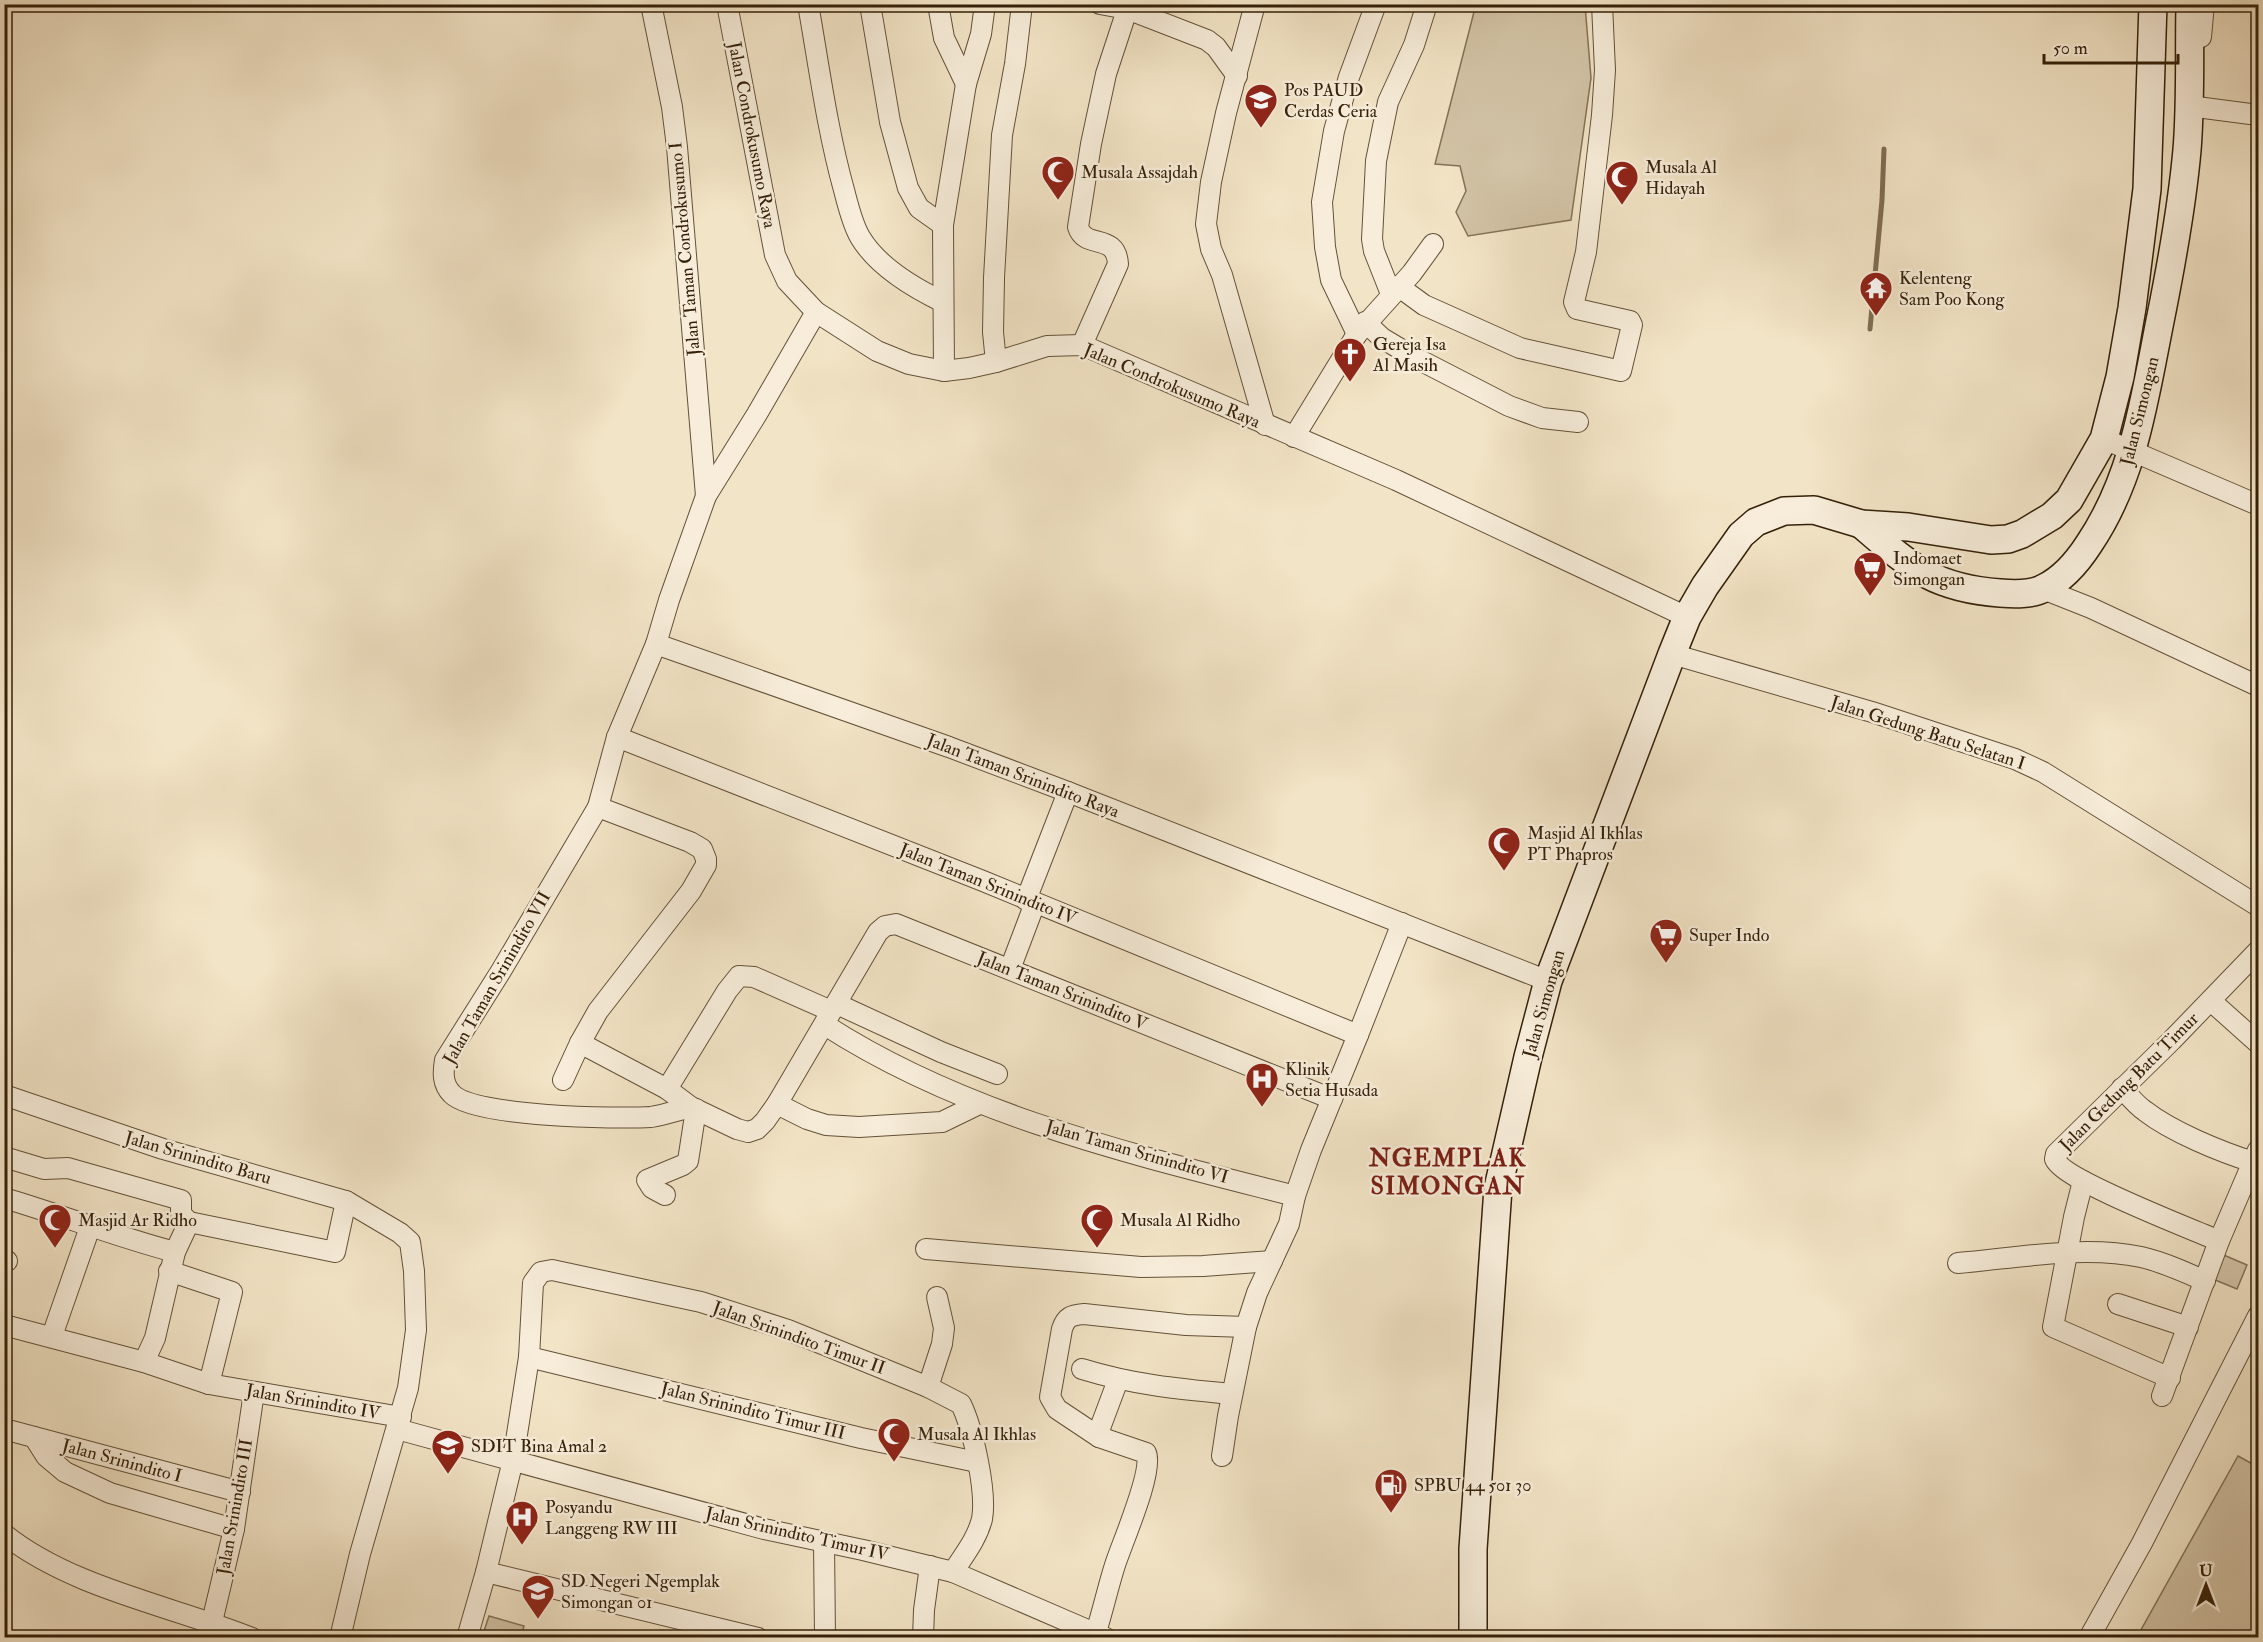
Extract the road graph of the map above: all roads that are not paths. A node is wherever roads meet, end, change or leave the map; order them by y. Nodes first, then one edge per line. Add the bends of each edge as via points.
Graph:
1 (651, 4) edge
2 (727, 4) edge
3 (808, 4) edge
4 (870, 4) edge
5 (939, 4) edge
6 (985, 4) edge
7 (1022, 4) edge
8 (1100, 4) edge
9 (1255, 4) edge
10 (1376, 4) edge
11 (1427, 4) edge
12 (1602, 4) edge
13 (2153, 4) edge
14 (2190, 4) edge
15 (2204, 4) edge
16 (1128, 7) edge
17 (2189, 53) junction
18 (1237, 76) junction
19 (966, 84) junction
20 (2188, 106) junction
21 (2259, 115) edge
22 (943, 225) junction
23 (1433, 244) dead end
24 (1394, 290) junction
25 (942, 302) junction
26 (816, 312) junction
27 (1361, 328) junction
28 (1082, 345) junction
29 (996, 362) junction
30 (944, 371) junction
31 (1578, 422) dead end
32 (1265, 425) junction
33 (1294, 437) junction
34 (2104, 439) junction
35 (2133, 450) junction
36 (706, 496) junction
37 (2259, 505) edge
38 (1861, 524) junction
39 (2043, 589) junction
40 (1687, 617) junction
41 (656, 644) junction
42 (1672, 654) junction
43 (2259, 686) edge
44 (617, 737) junction
45 (1068, 792) junction
46 (597, 807) junction
47 (1031, 902) junction
48 (2259, 906) edge
49 (1402, 923) junction
50 (2259, 951) edge
51 (1010, 969) junction
52 (1548, 981) junction
53 (2211, 1001) junction
54 (831, 1014) junction
55 (1358, 1035) junction
56 (579, 1043) junction
57 (2259, 1043) edge
58 (996, 1074) dead end
59 (563, 1080) dead end
60 (2121, 1088) junction
61 (668, 1089) junction
62 (4, 1095) edge
63 (1332, 1099) junction
64 (777, 1104) junction
65 (979, 1104) junction
66 (693, 1108) junction
67 (4, 1156) edge
68 (2256, 1156) edge
69 (2083, 1181) junction
70 (665, 1195) dead end
71 (1295, 1196) junction
72 (4, 1198) edge
73 (346, 1201) junction
74 (189, 1222) junction
75 (90, 1227) junction
76 (2219, 1241) junction
77 (926, 1249) dead end
78 (2067, 1254) junction
79 (1272, 1261) junction
80 (172, 1262) junction
81 (1958, 1263) dead end
82 (2205, 1281) junction
83 (937, 1298) dead end
84 (2118, 1304) dead end
85 (2259, 1316) edge
86 (4, 1324) edge
87 (1246, 1327) junction
88 (2188, 1327) junction
89 (52, 1336) junction
90 (529, 1357) junction
91 (144, 1362) junction
92 (1082, 1369) dead end
93 (1118, 1380) junction
94 (209, 1384) junction
95 (928, 1387) junction
96 (254, 1392) junction
97 (1232, 1394) junction
98 (399, 1423) junction
99 (4, 1429) edge
100 (34, 1437) junction
101 (1099, 1437) junction
102 (1222, 1455) dead end
103 (513, 1460) junction
104 (977, 1462) junction
105 (240, 1492) junction
106 (234, 1529) junction
107 (4, 1534) edge
108 (824, 1542) junction
109 (930, 1566) junction
110 (486, 1572) junction
111 (953, 1572) junction
112 (212, 1622) junction
113 (1101, 1635) edge
114 (252, 1638) edge
115 (340, 1638) edge
116 (467, 1638) edge
117 (758, 1638) edge
118 (825, 1638) edge
119 (923, 1638) edge
120 (1473, 1638) edge
121 (2089, 1638) edge

1 - 36 street, Jalan Taman Condrokusumo I via 678,147
2 - 26 street, Jalan Condrokusumo Raya via 775,255 787,281
3 - 25 street via 833,152 860,238 912,287
4 - 22 street via 890,122 908,188 919,208
5 - 19 street via 944,38
6 - 19 street via 981,34
7 - 29 street via 1002,135 994,278
8 - 16 street
9 - 18 street
10 - 27 street via 1334,131 1322,202 1331,280
11 - 24 street via 1414,45 1388,102 1376,161 1372,238 1374,251
12 - 24 street via 1602,115 1586,252 1574,302 1577,309 1630,321 1621,371 1520,348
13 - 34 main road, Jalan Simongan via 2148,189 2120,377
14 - 17 main road, Jalan Simongan
15 - 17 street via 2199,45
16 - 18 street via 1207,40
16 - 28 street via 1106,74 1078,227 1085,237 1112,247 1118,254 1118,264
17 - 20 main road, Jalan Simongan
18 - 32 street via 1211,182 1206,224
19 - 22 street
20 - 21 street
20 - 35 main road, Jalan Simongan via 2175,246
22 - 25 street
23 - 24 street
24 - 27 street
25 - 30 street
26 - 30 street, Jalan Condrokusumo Raya via 877,351
26 - 36 street
27 - 31 street via 1509,406 1542,418
27 - 33 street
28 - 29 street, Jalan Condrokusumo Raya via 1047,346
28 - 32 street, Jalan Condrokusumo Raya
29 - 30 street, Jalan Condrokusumo Raya
32 - 33 street, Jalan Condrokusumo Raya
33 - 40 street, Jalan Condrokusumo Raya via 1396,480
34 - 35 street
34 - 38 main road, Jalan Simongan via 2069,500 2052,516 2008,539
35 - 37 street
35 - 39 main road, Jalan Simongan via 2098,531 2080,557
36 - 41 street
38 - 39 main road, Jalan Simongan via 1895,554 1933,579 1953,586 2011,594
38 - 40 main road, Jalan Simongan via 1814,510 1784,511 1756,522 1741,535
39 - 43 street
40 - 42 main road, Jalan Simongan
41 - 44 street
41 - 45 street, Jalan Taman Srinindito Raya
42 - 48 street, Jalan Gedung Batu Selatan I via 1872,712 2015,759 2043,772
42 - 52 main road, Jalan Simongan
44 - 46 street
44 - 47 street, Jalan Taman Srinindito IV
45 - 47 street
45 - 49 street, Jalan Taman Srinindito Raya
46 - 56 street via 690,842 702,849 706,865 691,891 598,1011
46 - 66 street, Jalan Taman Srinindito VII via 445,1060 444,1083 452,1094 472,1104 543,1116 617,1118
47 - 51 street
47 - 55 street, Jalan Taman Srinindito IV
49 - 52 street, Jalan Taman Srinindito Raya
49 - 55 street
50 - 53 street, Jalan Gedung Batu Timur
51 - 54 street, Jalan Taman Srinindito V via 896,924 878,932
51 - 63 street, Jalan Taman Srinindito V
52 - 120 main road, Jalan Simongan via 1498,1188 1473,1549
53 - 57 street
53 - 60 street, Jalan Gedung Batu Timur
54 - 58 street
54 - 61 street via 754,977 739,976
54 - 64 street, Jalan Taman Srinindito V
54 - 65 street, Jalan Taman Srinindito VI via 852,1043
55 - 63 street
56 - 59 street
56 - 61 street
60 - 68 street via 2144,1111 2165,1124 2221,1150
60 - 69 street, Jalan Gedung Batu Timur via 2056,1154 2056,1162
61 - 66 street
62 - 73 street, Jalan Srinindito Baru via 163,1149
63 - 71 street
64 - 65 street via 826,1125 859,1127 942,1122
64 - 66 street, Jalan Taman Srinindito V via 757,1129 748,1132
65 - 71 street, Jalan Taman Srinindito VI via 1127,1151
66 - 70 street via 688,1161 647,1180
67 - 74 street via 44,1169 68,1168 181,1200 181,1214
68 - 76 street
69 - 76 street, Jalan Gedung Batu Timur
69 - 78 street
71 - 79 street via 1289,1224
72 - 75 street
73 - 74 street via 335,1252
73 - 98 street, Jalan Srinindito Baru via 410,1242 416,1330
74 - 80 street
75 - 80 street
75 - 89 street
76 - 82 street
77 - 79 street via 1141,1267
78 - 81 street
78 - 82 street via 2106,1252 2142,1258
78 - 88 street via 2055,1329 2166,1387
79 - 87 street
80 - 91 street via 155,1338
80 - 94 street via 232,1292
82 - 88 street
83 - 95 street via 944,1328
84 - 88 street
85 - 121 street
86 - 89 street, Jalan Srinindito IV
87 - 97 street
87 - 101 street via 1069,1316 1062,1329 1050,1397 1057,1409
89 - 91 street, Jalan Srinindito IV
90 - 95 street, Jalan Srinindito Timur II via 533,1283 541,1272 552,1270 701,1302 788,1330
90 - 103 street
90 - 104 street, Jalan Srinindito Timur III via 861,1438
91 - 94 street, Jalan Srinindito IV
92 - 93 street
93 - 97 street
93 - 101 street
94 - 96 street, Jalan Srinindito IV
95 - 104 street, Jalan Srinindito Timur II via 961,1404
96 - 98 street, Jalan Srinindito IV
96 - 105 street, Jalan Srinindito III
97 - 102 street
98 - 103 street, Jalan Srinindito Timur IV
98 - 115 street, Jalan Srinindito IV
99 - 100 street, Jalan Srinindito I
100 - 105 street, Jalan Srinindito I
100 - 106 street via 65,1472 101,1489
101 - 113 street via 1146,1453 1148,1459 1115,1566
103 - 108 street, Jalan Srinindito Timur IV
103 - 110 street
104 - 111 street via 983,1492 982,1518 973,1542
105 - 106 street, Jalan Srinindito III
106 - 112 street, Jalan Srinindito III
107 - 112 street via 88,1582
108 - 109 street, Jalan Srinindito Timur IV
108 - 118 street
109 - 111 street, Jalan Srinindito Timur IV
109 - 119 street
110 - 116 street
110 - 117 street
111 - 113 street, Jalan Srinindito Timur IV
112 - 114 street

